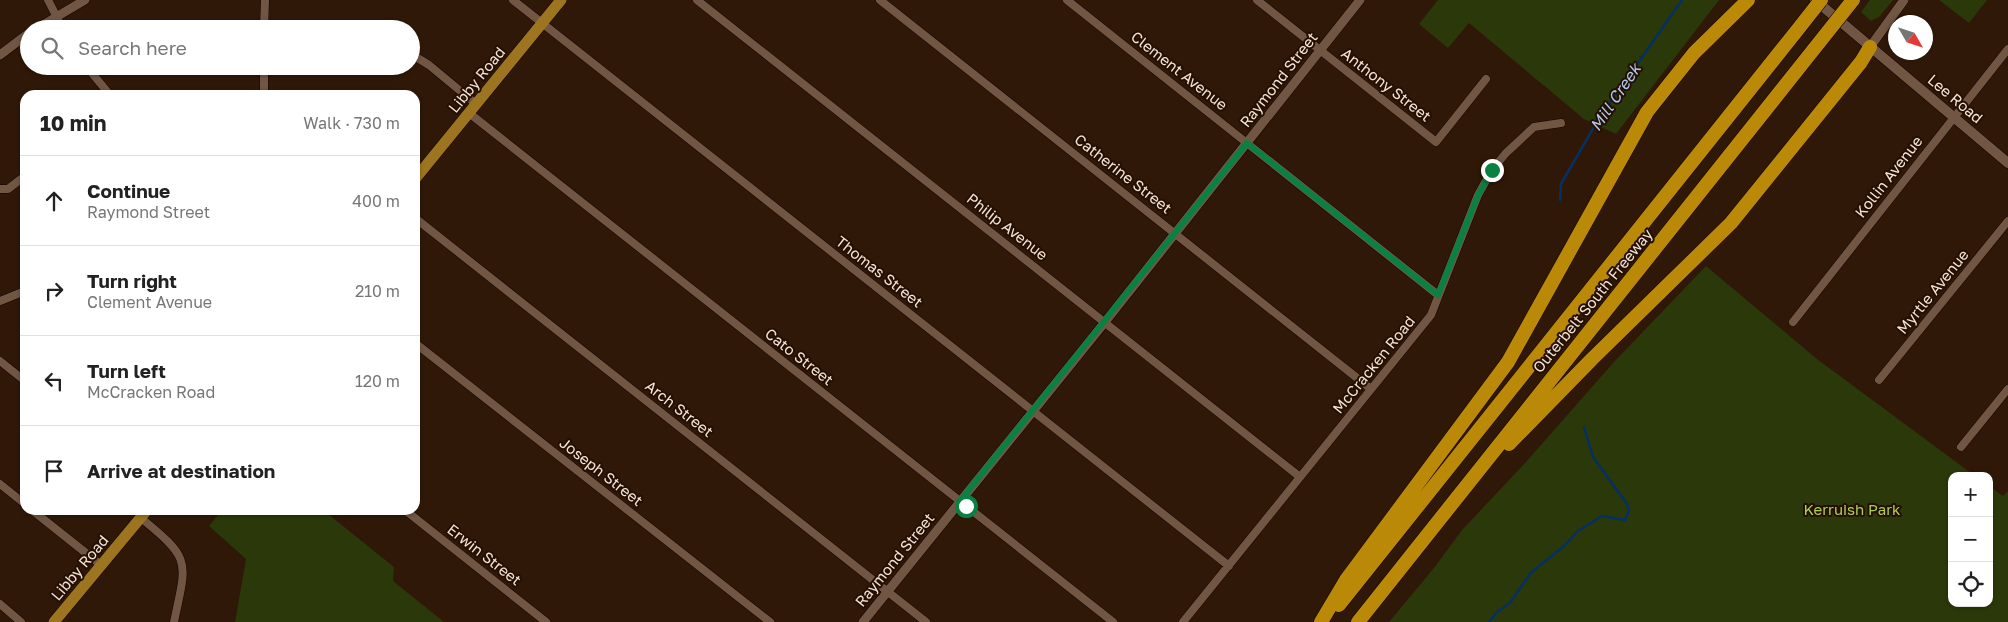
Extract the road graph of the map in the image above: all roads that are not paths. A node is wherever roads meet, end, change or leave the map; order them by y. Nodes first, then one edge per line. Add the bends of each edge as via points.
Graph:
1 (48, 0) edge
2 (85, 0) edge
3 (265, 0) edge
4 (512, 0) edge
5 (561, 0) edge
6 (697, 0) edge
7 (880, 0) edge
8 (1067, 0) edge
9 (1257, 0) edge
10 (1360, 0) edge
11 (1748, 0) edge
12 (1815, 0) edge
13 (1821, 0) edge
14 (1853, 0) edge
15 (1904, 0) edge
16 (56, 16) junction
17 (50, 20) edge
18 (58, 20) edge
19 (264, 20) edge
20 (542, 23) junction
21 (20, 40) edge
22 (1870, 47) junction
23 (2008, 49) edge
24 (1320, 50) junction
25 (0, 55) edge
26 (420, 60) edge
27 (93, 75) edge
28 (264, 75) edge
29 (1486, 79) dead end
30 (106, 90) edge
31 (264, 90) edge
32 (473, 109) junction
33 (1953, 118) junction
34 (1561, 124) dead end
35 (1247, 143) junction
36 (2008, 163) edge
37 (420, 173) edge
38 (20, 180) edge
39 (0, 189) edge
40 (2008, 221) edge
41 (420, 222) edge
42 (1175, 233) junction
43 (20, 293) edge
44 (1438, 295) junction
45 (0, 301) edge
46 (1105, 322) junction
47 (1793, 322) dead end
48 (420, 347) edge
49 (0, 361) edge
50 (20, 377) edge
51 (1878, 380) dead end
52 (1371, 389) junction
53 (2008, 389) edge
54 (1034, 411) junction
55 (1961, 447) dead end
56 (1475, 475) junction
57 (1300, 477) junction
58 (0, 484) edge
59 (20, 500) edge
60 (960, 501) junction
61 (38, 515) edge
62 (143, 515) edge
63 (145, 515) edge
64 (411, 515) edge
65 (101, 565) junction
66 (1228, 566) junction
67 (888, 592) junction
68 (0, 604) edge
69 (21, 622) edge
70 (54, 622) edge
71 (174, 622) edge
72 (546, 622) edge
73 (770, 622) edge
74 (863, 622) edge
75 (926, 622) edge
76 (1113, 622) edge
77 (1183, 622) edge
78 (1322, 622) edge
79 (1326, 622) edge
80 (1358, 622) edge

1 - 16 street
2 - 16 street
3 - 19 street
4 - 20 street, Thomas Street
5 - 20 main road, Libby Road
6 - 46 street, Philip Avenue
7 - 42 street, Catherine Street
8 - 35 street, Clement Avenue
9 - 24 street, Anthony Street
10 - 24 street, Raymond Street
11 - 78 highway via 1694,53 1647,112 1512,355 1346,580
12 - 22 main road, Lee Road
13 - 79 highway, Outerbelt South Freeway, bridge
14 - 56 highway, Outerbelt South Freeway, bridge
15 - 22 street
16 - 17 street
16 - 18 street
20 - 32 main road, Libby Road
20 - 54 street, Thomas Street
21 - 25 street
22 - 33 main road, Lee Road
22 - 56 highway via 1788,154 1721,234
23 - 33 street, Kollin Avenue
24 - 29 street, Anthony Street via 1436,142
24 - 35 street, Raymond Street
26 - 32 street, Cato Street
27 - 30 street
28 - 31 street
32 - 37 main road, Libby Road
32 - 60 street, Cato Street
33 - 36 main road, Lee Road
33 - 47 street, Kollin Avenue
34 - 44 street, McCracken Road via 1534,128 1492,170 1478,195
35 - 42 street, Raymond Street
35 - 44 street, Clement Avenue
38 - 39 street via 8,189
40 - 51 street, Myrtle Avenue
41 - 67 street, Arch Street
42 - 46 street, Raymond Street
42 - 52 street, Catherine Street
43 - 45 street
44 - 52 street, McCracken Road via 1431,315
46 - 54 street, Raymond Street
46 - 57 street, Philip Avenue
48 - 73 street, Joseph Street
49 - 50 street
52 - 57 street, McCracken Road
53 - 55 street
54 - 60 street, Raymond Street
54 - 66 street, Thomas Street
56 - 80 highway, Outerbelt South Freeway
57 - 66 street, McCracken Road
58 - 59 street
60 - 67 street, Raymond Street
60 - 76 street, Cato Street
61 - 65 street
62 - 65 main road, Libby Road
63 - 71 street via 176,549 183,563 183,580
64 - 72 street, Erwin Street
65 - 70 main road, Libby Road
66 - 77 street, McCracken Road
67 - 74 street, Raymond Street
67 - 75 street, Arch Street
68 - 69 street

